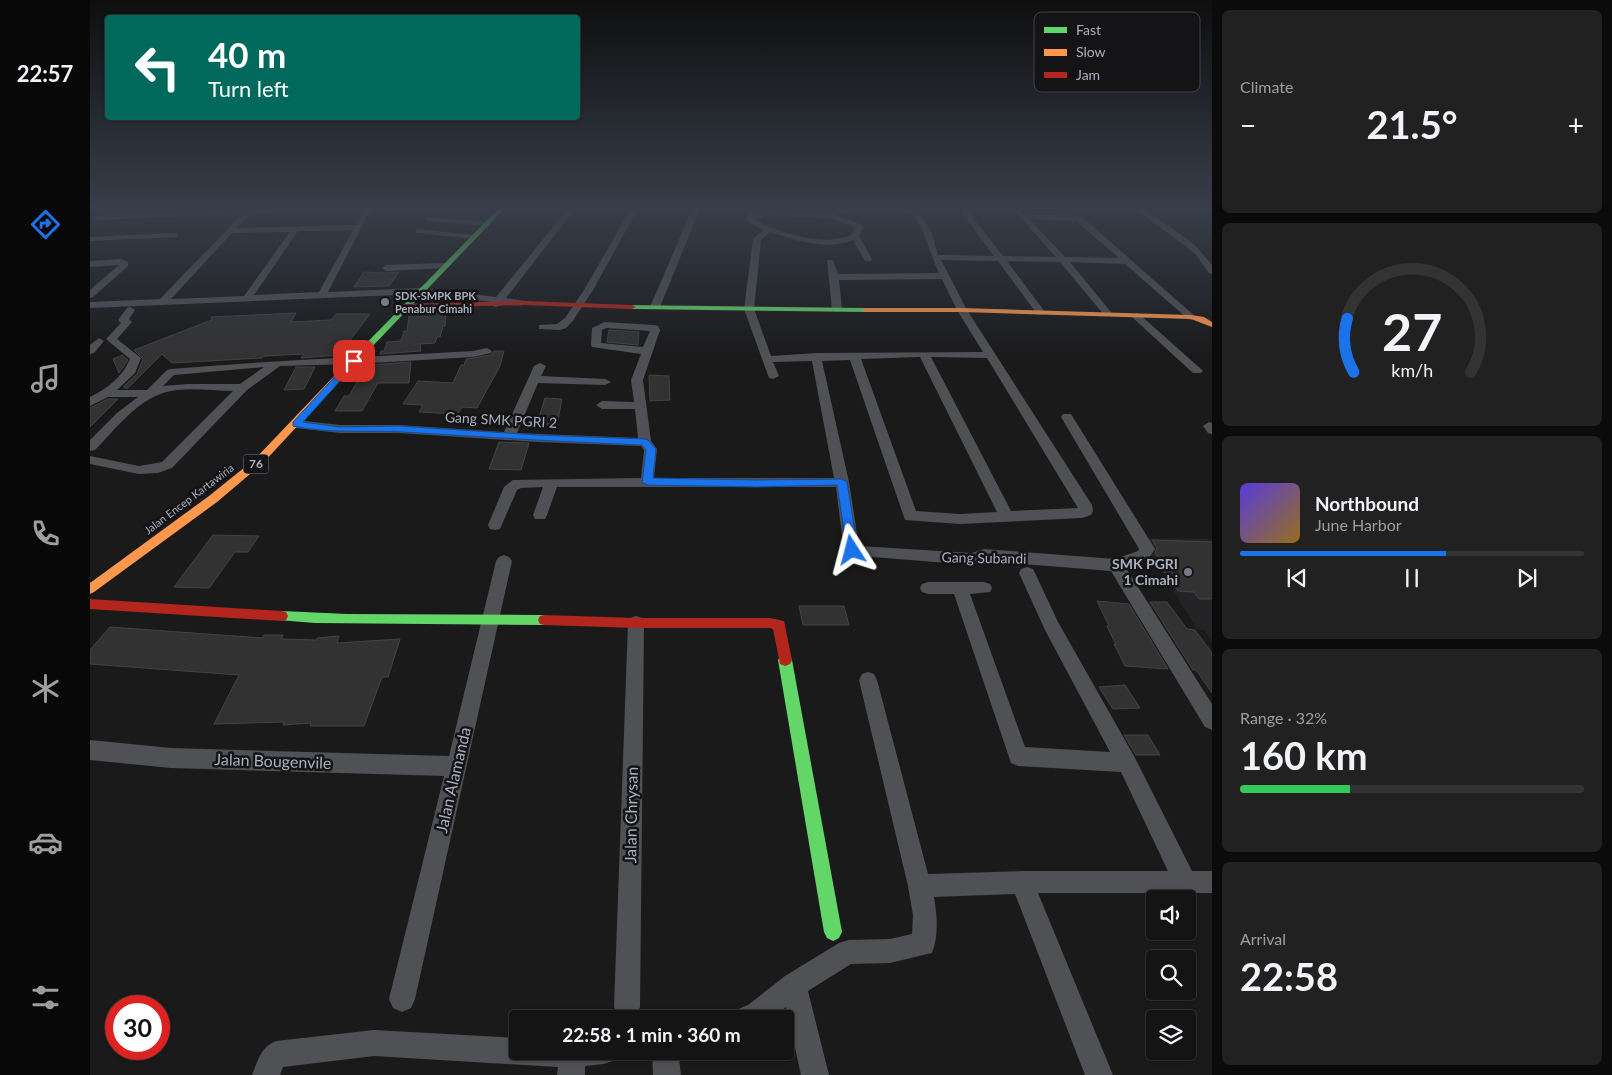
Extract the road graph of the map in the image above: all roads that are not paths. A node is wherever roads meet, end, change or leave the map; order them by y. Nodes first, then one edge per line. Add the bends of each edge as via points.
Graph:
1 (208, 255) edge
2 (277, 255) edge
3 (344, 255) edge
4 (450, 255) edge
5 (536, 255) edge
6 (607, 255) edge
7 (676, 255) edge
8 (756, 255) edge
9 (865, 255) edge
10 (998, 255) edge
11 (1058, 255) edge
12 (1121, 255) edge
13 (1200, 255) edge
14 (935, 258) joint
15 (1001, 259) junction
16 (868, 260) dead end
17 (1063, 260) junction
18 (1128, 261) junction
19 (442, 262) junction
20 (830, 262) dead end
21 (90, 264) edge
22 (386, 268) dead end
23 (1212, 269) edge
24 (945, 276) junction
25 (834, 277) junction
26 (419, 291) junction
27 (90, 295) edge
28 (322, 295) junction
29 (247, 298) junction
30 (163, 302) junction
31 (499, 302) junction
32 (90, 305) edge
33 (404, 306) junction
34 (577, 306) junction
35 (655, 308) junction
36 (837, 309) junction
37 (130, 310) dead end
38 (749, 310) junction
39 (962, 310) junction
40 (1040, 312) junction
41 (1108, 314) junction
42 (1136, 316) junction
43 (1191, 317) junction
44 (1212, 325) edge
45 (543, 328) dead end
46 (99, 341) dead end
47 (487, 350) dead end
48 (90, 351) edge
49 (647, 351) junction
50 (924, 354) junction
51 (991, 355) junction
52 (816, 356) junction
53 (854, 356) junction
54 (768, 359) junction
55 (354, 361) junction
56 (276, 363) junction
57 (540, 366) dead end
58 (1197, 371) dead end
59 (773, 376) dead end
60 (534, 379) junction
61 (604, 382) dead end
62 (243, 388) junction
63 (106, 394) junction
64 (90, 402) edge
65 (602, 405) dead end
66 (639, 406) junction
67 (1067, 417) dead end
68 (296, 424) junction
69 (508, 436) junction
70 (645, 442) junction
71 (90, 447) edge
72 (90, 460) edge
73 (647, 482) junction
74 (842, 482) junction
75 (550, 484) junction
76 (540, 515) dead end
77 (1007, 517) junction
78 (495, 525) dead end
79 (504, 561) dead end
80 (1116, 565) junction
81 (1027, 573) dead end
82 (928, 588) dead end
83 (960, 588) junction
84 (984, 588) dead end
85 (90, 589) edge
86 (90, 604) edge
87 (491, 618) junction
88 (636, 622) junction
89 (868, 680) dead end
90 (1212, 720) edge
91 (90, 750) edge
92 (1127, 763) junction
93 (456, 766) junction
94 (1022, 882) junction
95 (1186, 882) junction
96 (1212, 882) edge
97 (920, 886) junction
98 (833, 932) dead end
99 (794, 985) junction
100 (402, 999) dead end
101 (627, 1007) dead end
102 (762, 1010) edge
103 (509, 1051) edge
104 (552, 1060) edge
105 (666, 1060) edge
106 (571, 1065) edge
107 (266, 1075) edge
108 (667, 1075) edge
109 (815, 1075) edge
110 (1099, 1075) edge

1 - 30 street
2 - 29 street
3 - 28 street
4 - 19 street, Jalan Encep Kartawiria / 76
5 - 31 street
6 - 34 street
7 - 35 street
8 - 38 street
9 - 16 street
10 - 15 street
11 - 17 street
12 - 18 street
13 - 23 street
14 - 15 street
14 - 24 street
15 - 17 street
15 - 40 street
17 - 18 street
17 - 41 street
18 - 43 street
19 - 22 street
19 - 26 street, Jalan Encep Kartawiria / 76
20 - 25 street
21 - 27 street via 125,264
24 - 25 street
24 - 39 street
25 - 36 street
26 - 28 street
26 - 31 street
26 - 33 street, Jalan Encep Kartawiria / 76
28 - 29 street
29 - 30 street
30 - 32 street
31 - 33 street
31 - 34 street
33 - 55 street, Jalan Encep Kartawiria / 76
34 - 35 street
34 - 45 street via 562,326
35 - 38 street
36 - 38 street
36 - 39 street
37 - 63 street via 123,320 127,322 112,339 136,358 131,371
38 - 54 street
39 - 40 street
39 - 51 street
40 - 41 street
41 - 42 street
42 - 43 street
42 - 58 street
43 - 44 street
46 - 48 street
47 - 55 street via 473,354
49 - 49 street via 654,328 605,325 597,328 598,346
49 - 66 street via 637,380
50 - 51 street
50 - 53 street
50 - 77 street
51 - 77 street via 1086,510 1082,513
52 - 53 street
52 - 54 street
52 - 74 street
53 - 77 street via 908,514 913,517
54 - 59 street
55 - 56 street
55 - 68 street, Jalan Encep Kartawiria / 76
56 - 62 street
56 - 63 street via 171,372 151,392
57 - 60 street
60 - 61 street
60 - 69 street
62 - 71 street via 187,388 157,392 136,406
62 - 72 street via 160,469 141,470
63 - 64 street
65 - 66 street
66 - 70 street
67 - 80 street via 1147,549 1143,554
68 - 69 street, Gang SMK PGRI 2 via 340,429
68 - 85 street, Jalan Encep Kartawiria / 76 via 259,461 213,499
69 - 70 street, Gang SMK PGRI 2
70 - 73 street via 651,449
73 - 74 street
73 - 75 street
74 - 80 street, Gang Subandi via 852,550
75 - 76 street
75 - 78 street via 513,485
79 - 87 street, Jalan Alamanda
80 - 90 street
81 - 92 street via 1051,625
82 - 83 street
83 - 84 street
83 - 92 street via 1018,756
86 - 87 street via 328,619
87 - 88 street
87 - 93 street, Jalan Alamanda
88 - 98 street via 779,625
88 - 101 street, Jalan Chrysan
89 - 97 street
91 - 93 street, Jalan Bougenvile via 172,758
92 - 95 street
93 - 100 street, Jalan Alamanda
94 - 95 street
94 - 97 street
94 - 110 street
95 - 96 street
97 - 99 street via 923,944 890,951 848,952
99 - 102 street
99 - 109 street
103 - 107 street via 374,1044 276,1054
104 - 106 street
105 - 108 street

